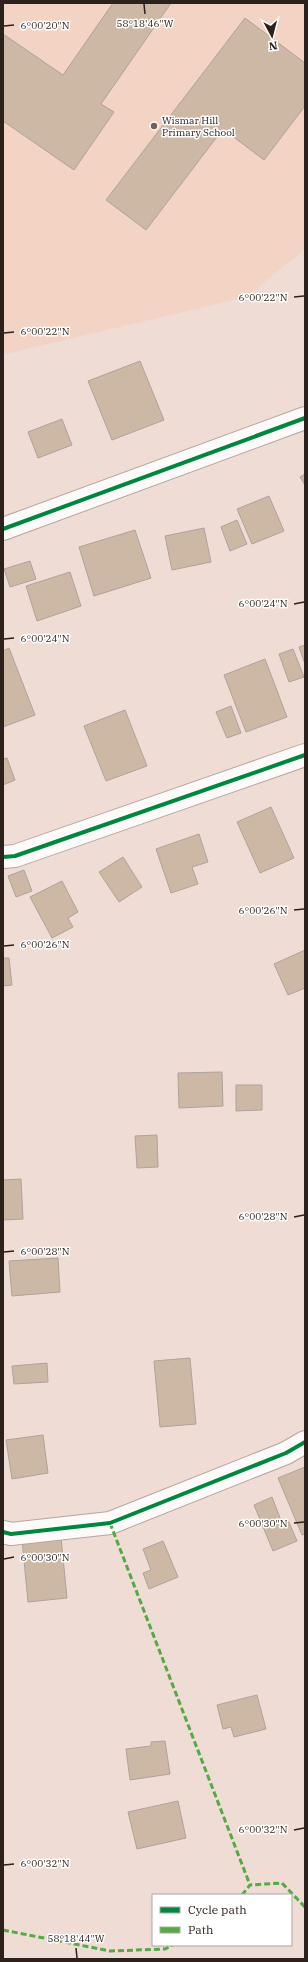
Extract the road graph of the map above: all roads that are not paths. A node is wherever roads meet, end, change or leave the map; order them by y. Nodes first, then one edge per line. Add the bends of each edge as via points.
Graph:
1 (305, 418) edge
2 (3, 529) edge
3 (305, 755) edge
4 (3, 857) edge
5 (305, 1442) edge
6 (3, 1532) edge

1 - 2 street
3 - 4 street via 22,853
5 - 6 street via 286,1453 110,1523 11,1534

